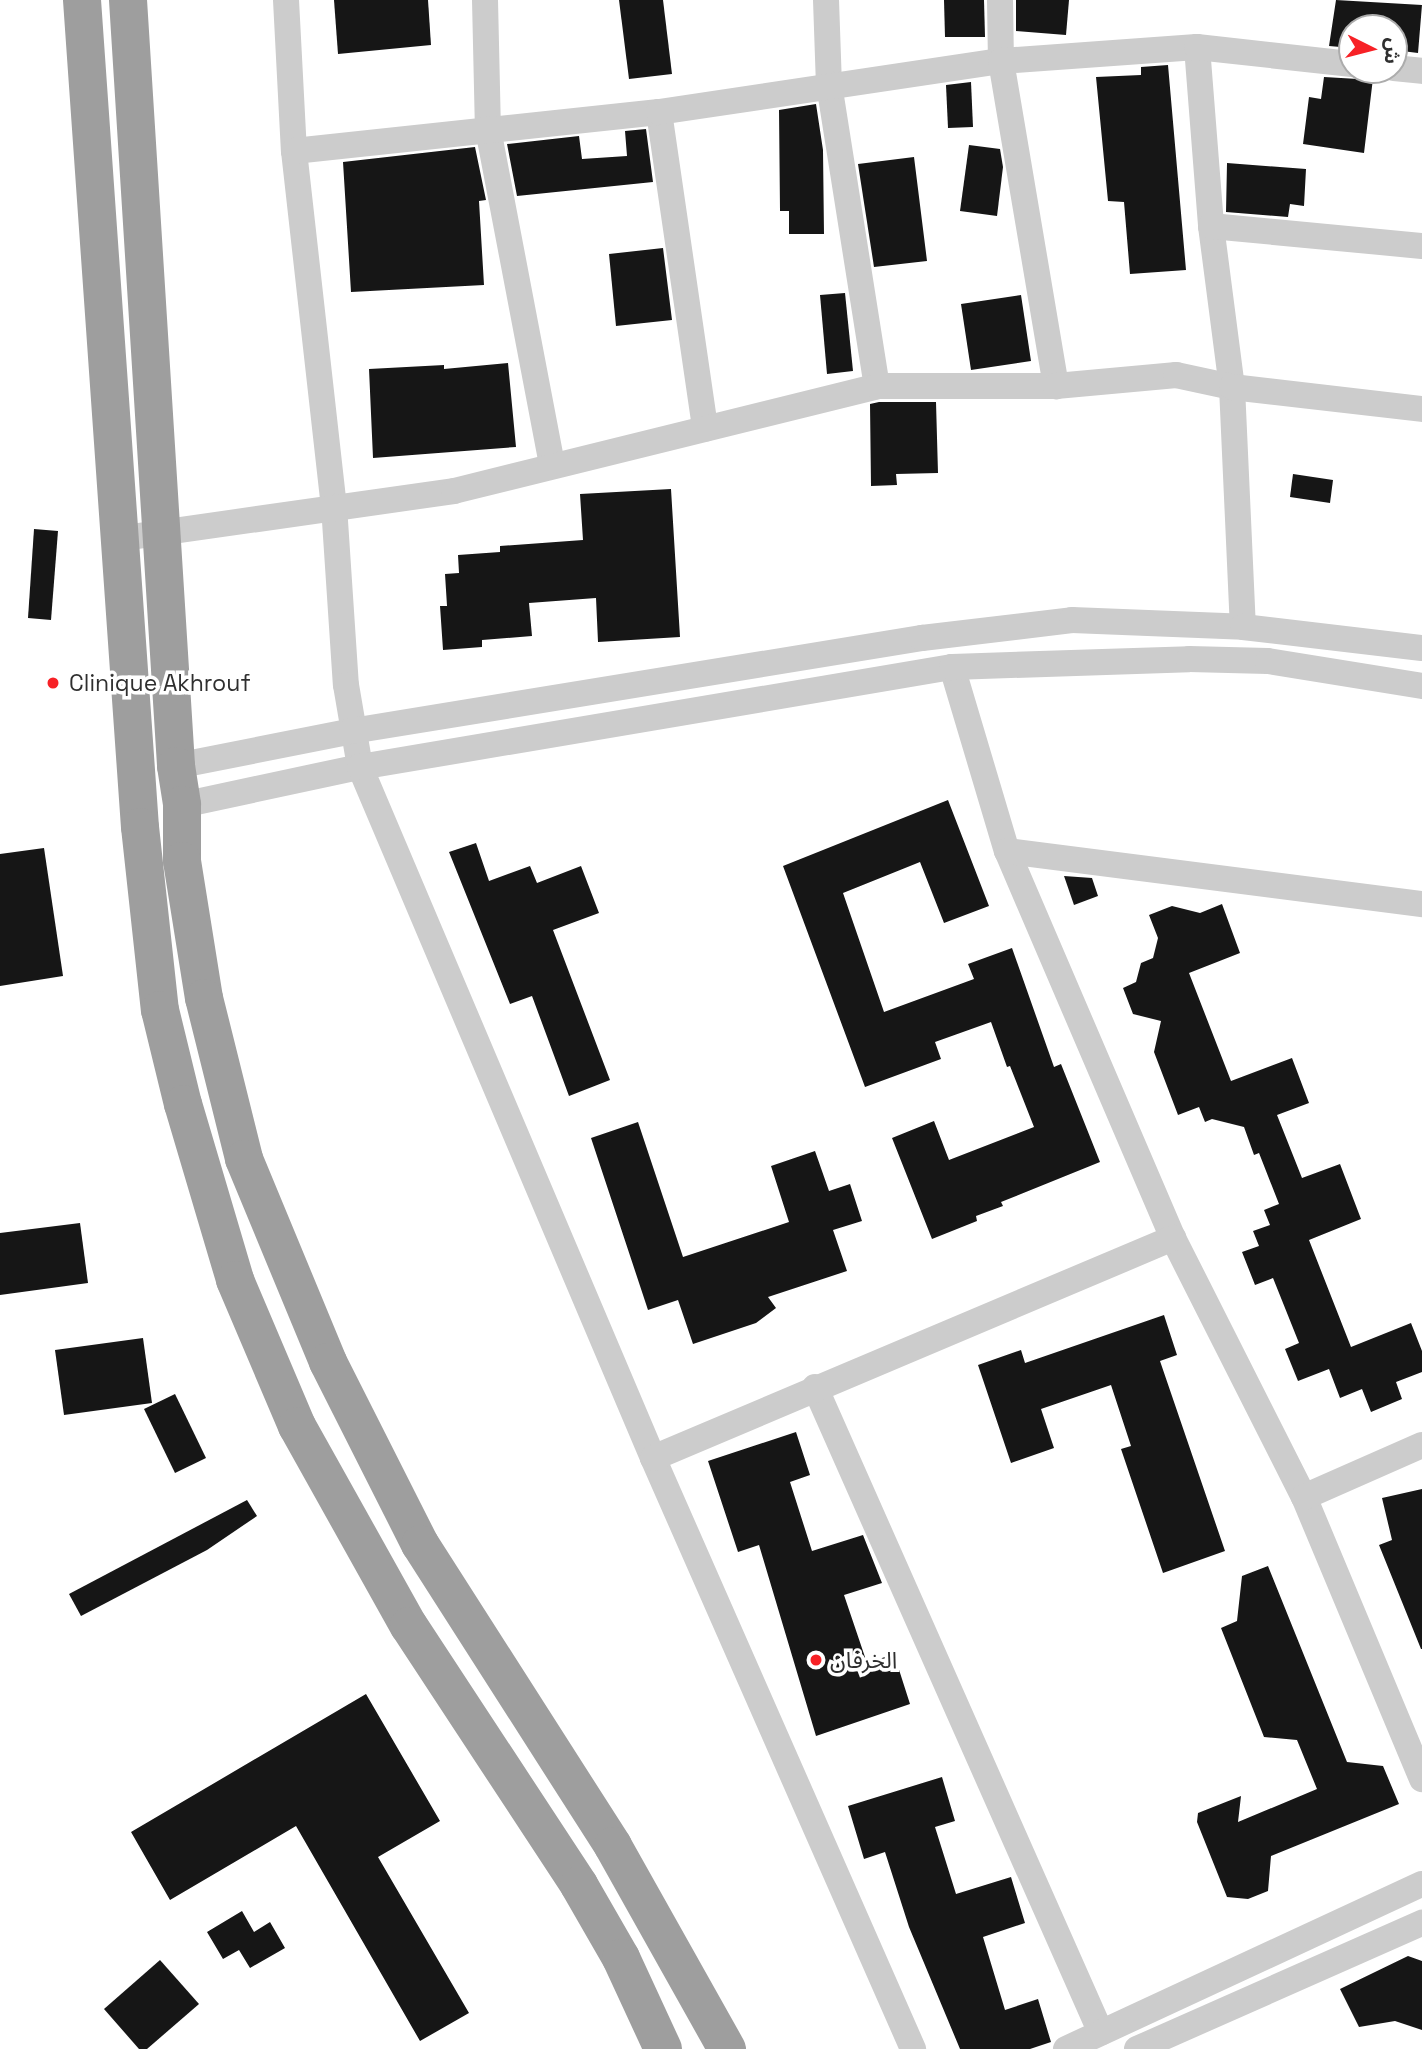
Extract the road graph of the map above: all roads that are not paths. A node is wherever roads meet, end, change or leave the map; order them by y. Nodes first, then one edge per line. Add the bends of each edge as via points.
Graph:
1 (82, 0) edge
2 (128, 0) edge
3 (286, 0) edge
4 (485, 0) edge
5 (825, 0) edge
6 (1000, 0) edge
7 (1197, 47) junction
8 (1001, 61) junction
9 (1338, 62) edge
10 (829, 84) junction
11 (659, 112) junction
12 (488, 129) junction
13 (294, 151) junction
14 (1211, 226) junction
15 (1422, 246) edge
16 (877, 386) junction
17 (1056, 386) junction
18 (1232, 387) junction
19 (1422, 409) edge
20 (705, 429) junction
21 (552, 465) junction
22 (334, 506) junction
23 (163, 535) junction
24 (117, 539) junction
25 (1243, 627) junction
26 (1422, 648) edge
27 (952, 667) junction
28 (1422, 686) edge
29 (352, 730) junction
30 (176, 766) junction
31 (360, 767) junction
32 (182, 805) junction
33 (1007, 851) junction
34 (1422, 904) edge
35 (1173, 1238) junction
36 (815, 1387) junction
37 (1422, 1446) edge
38 (653, 1458) junction
39 (1304, 1497) junction
40 (1422, 1779) edge
41 (1422, 1884) edge
42 (1422, 1923) edge
43 (1101, 2033) junction
44 (663, 2049) edge
45 (727, 2049) edge
46 (913, 2049) edge
47 (1066, 2049) edge
48 (1137, 2049) edge

1 - 24 highway
2 - 23 highway
3 - 13 street
4 - 12 street
5 - 10 street
6 - 8 street
7 - 8 street
7 - 9 street
7 - 14 street
8 - 10 street
8 - 17 street
10 - 11 street
10 - 16 street
11 - 12 street
11 - 20 street
12 - 13 street
12 - 21 street
13 - 22 street
14 - 15 street
14 - 18 street
16 - 17 street
16 - 20 street
17 - 18 street via 1176,375
18 - 19 street
18 - 25 street
20 - 21 street
21 - 22 street via 454,491
22 - 23 street
22 - 29 street
23 - 24 street
23 - 30 highway
24 - 44 highway via 139,827 160,1010 235,1280 297,1426 338,1506 408,1626 579,1885 621,1958
25 - 26 street
25 - 29 street via 1072,620 922,638
27 - 28 street via 1268,661
27 - 31 street
27 - 33 street
29 - 30 street
29 - 31 street
30 - 32 highway
31 - 32 street
31 - 38 street
32 - 45 highway via 188,913 225,1086 244,1159 313,1327 420,1544 647,1902
33 - 34 street
33 - 35 street
35 - 36 street
35 - 39 street
36 - 38 street
36 - 43 street
37 - 39 street
38 - 46 street
39 - 40 street
41 - 43 street
42 - 48 street
43 - 47 street

